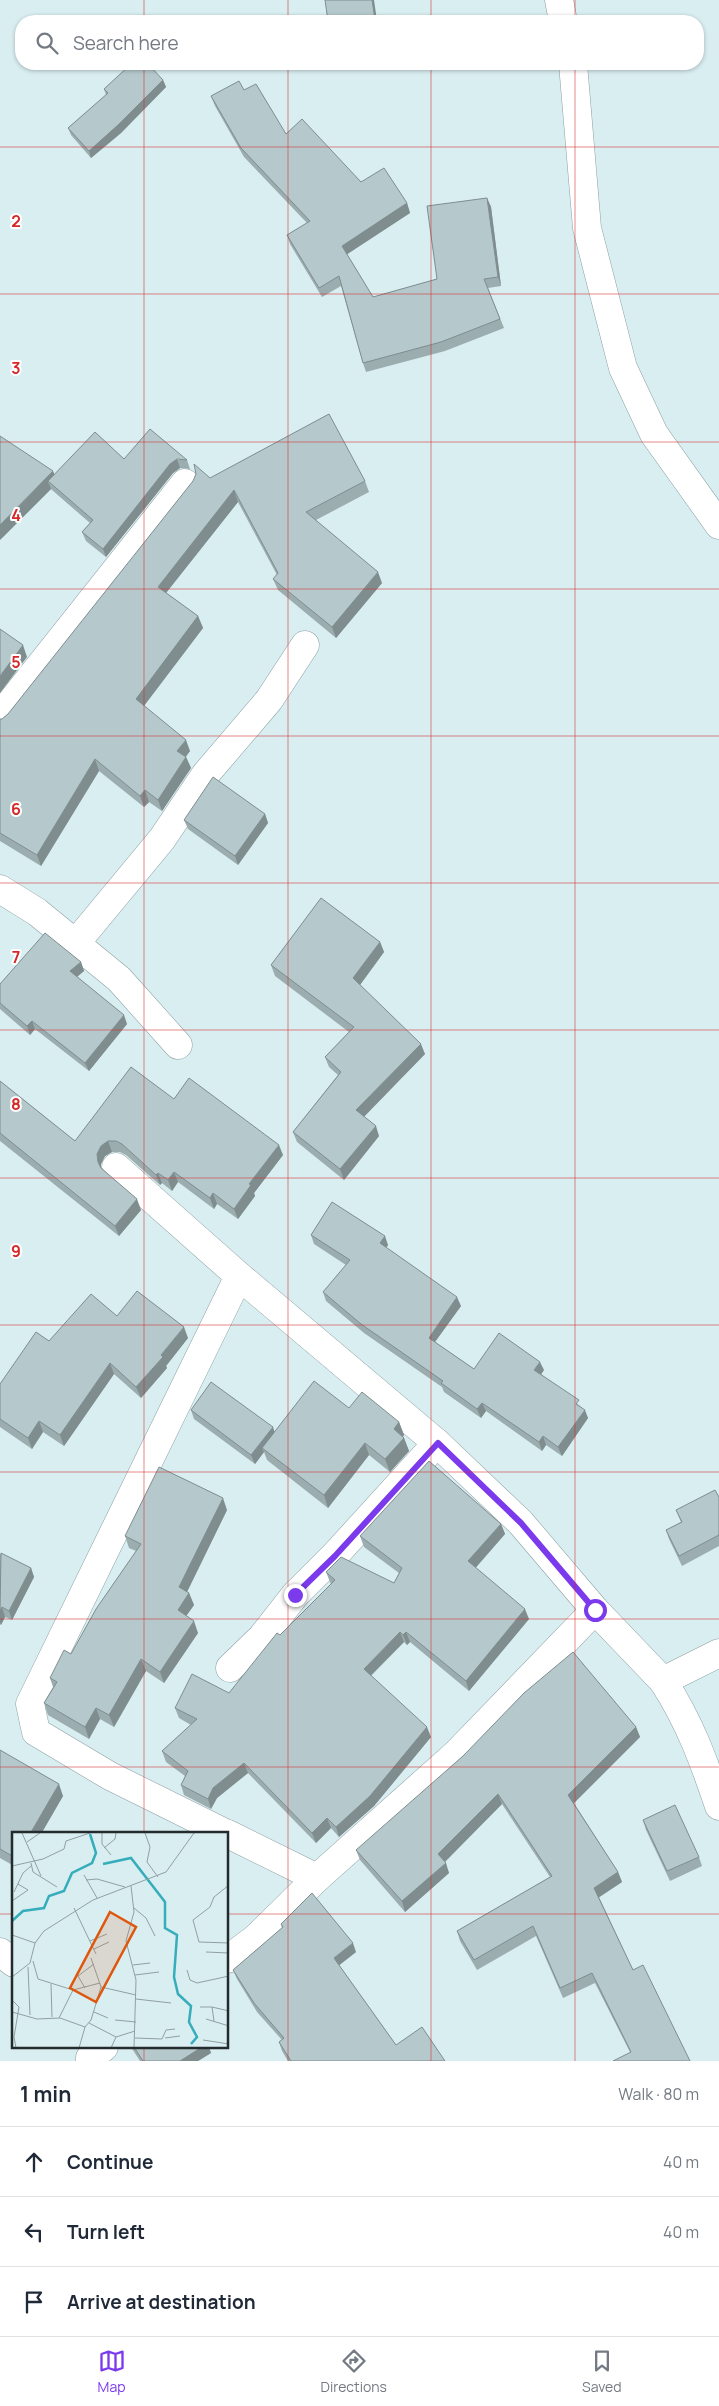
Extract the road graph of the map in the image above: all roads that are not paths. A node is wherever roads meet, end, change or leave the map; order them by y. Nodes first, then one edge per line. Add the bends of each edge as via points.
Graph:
1 (559, 0) edge
2 (563, 15) edge
3 (574, 70) edge
4 (185, 483) dead end
5 (719, 525) edge
6 (305, 645) dead end
7 (0, 716) edge
8 (0, 889) edge
9 (75, 944) junction
10 (178, 1045) dead end
11 (116, 1167) dead end
12 (239, 1276) junction
13 (438, 1443) junction
14 (595, 1610) junction
15 (719, 1653) edge
16 (230, 1668) dead end
17 (663, 1681) junction
18 (719, 1806) edge
19 (223, 1832) edge
20 (229, 1835) edge
21 (316, 1878) junction
22 (0, 1952) edge
23 (229, 1958) edge
24 (12, 1961) edge

1 - 2 street
3 - 5 street via 587,228 623,368 654,434
4 - 7 street
6 - 9 street via 269,700 205,774 162,839
8 - 9 street via 37,912
9 - 10 street via 119,979
11 - 12 street
12 - 13 street
12 - 19 street via 30,1704 36,1732 110,1776
13 - 14 street via 521,1523
13 - 16 street
14 - 17 street
14 - 21 street via 456,1754
15 - 17 street
17 - 18 street via 684,1713
20 - 21 street
21 - 23 street via 256,1938
22 - 24 street

